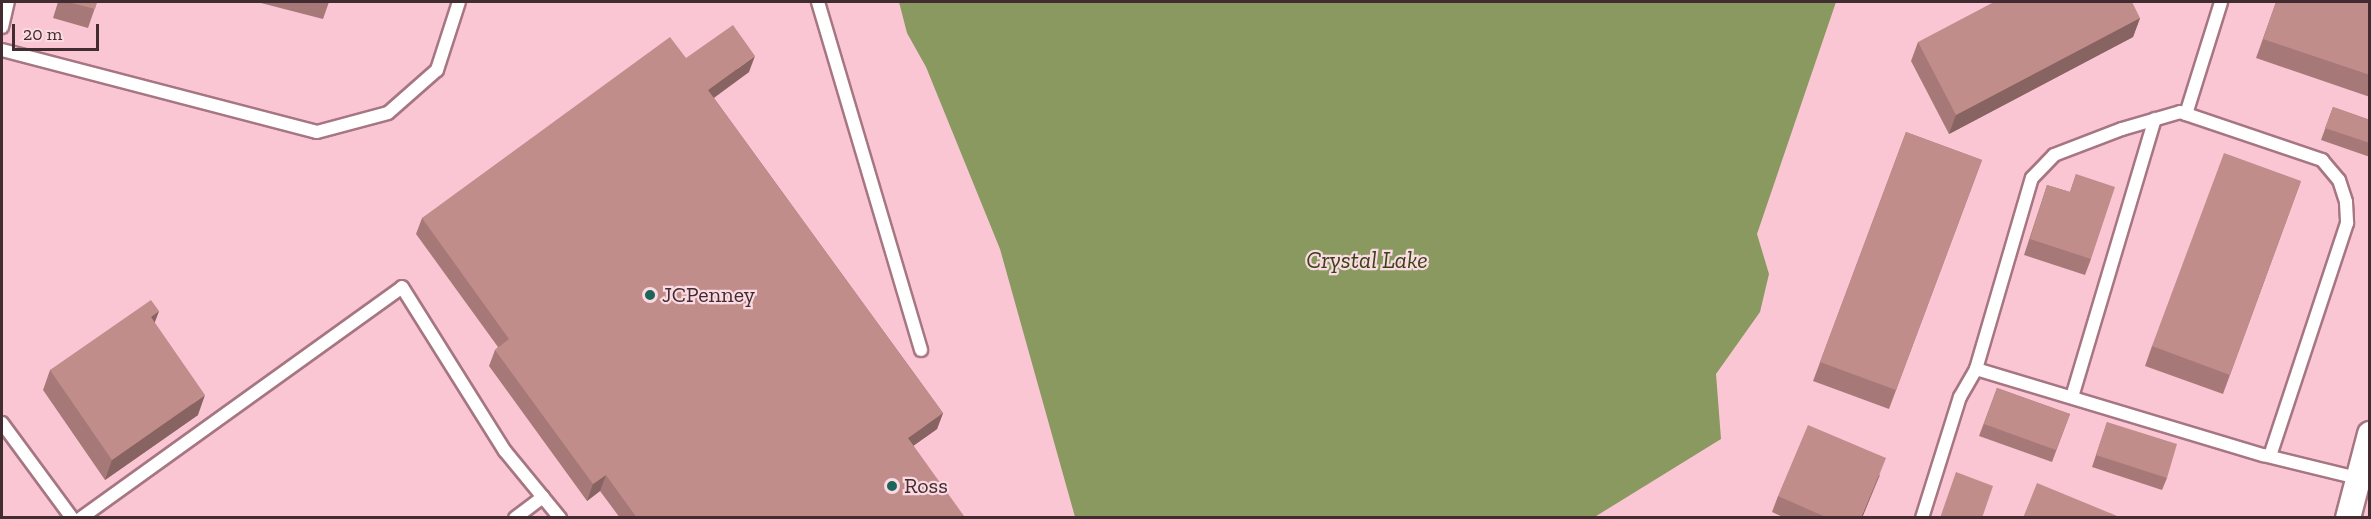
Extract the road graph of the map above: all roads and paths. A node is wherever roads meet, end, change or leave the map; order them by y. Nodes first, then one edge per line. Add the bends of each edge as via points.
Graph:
1 (9, 2) edge
2 (459, 2) edge
3 (818, 2) edge
4 (2221, 2) edge
5 (2, 27) edge
6 (2, 50) edge
7 (2186, 114) junction
8 (2155, 119) junction
9 (921, 350) dead end
10 (1976, 369) junction
11 (2072, 397) junction
12 (2, 423) edge
13 (2370, 434) edge
14 (2270, 456) junction
15 (2357, 478) junction
16 (543, 497) junction
17 (72, 518) edge
18 (81, 518) edge
19 (515, 518) edge
20 (560, 518) edge
21 (1922, 518) edge
22 (2348, 518) edge

1 - 5 lane
2 - 6 lane via 437,70 388,113 317,132
3 - 9 lane
4 - 7 lane
7 - 8 lane
7 - 14 lane via 2322,160 2339,180 2346,202 2347,223
8 - 10 lane via 2054,155 2032,178
8 - 11 lane
10 - 11 lane
10 - 21 lane via 1960,397
11 - 14 lane
12 - 17 lane
13 - 15 street
14 - 15 lane
15 - 22 street
16 - 18 lane via 490,429 402,287
16 - 19 lane
16 - 20 lane

